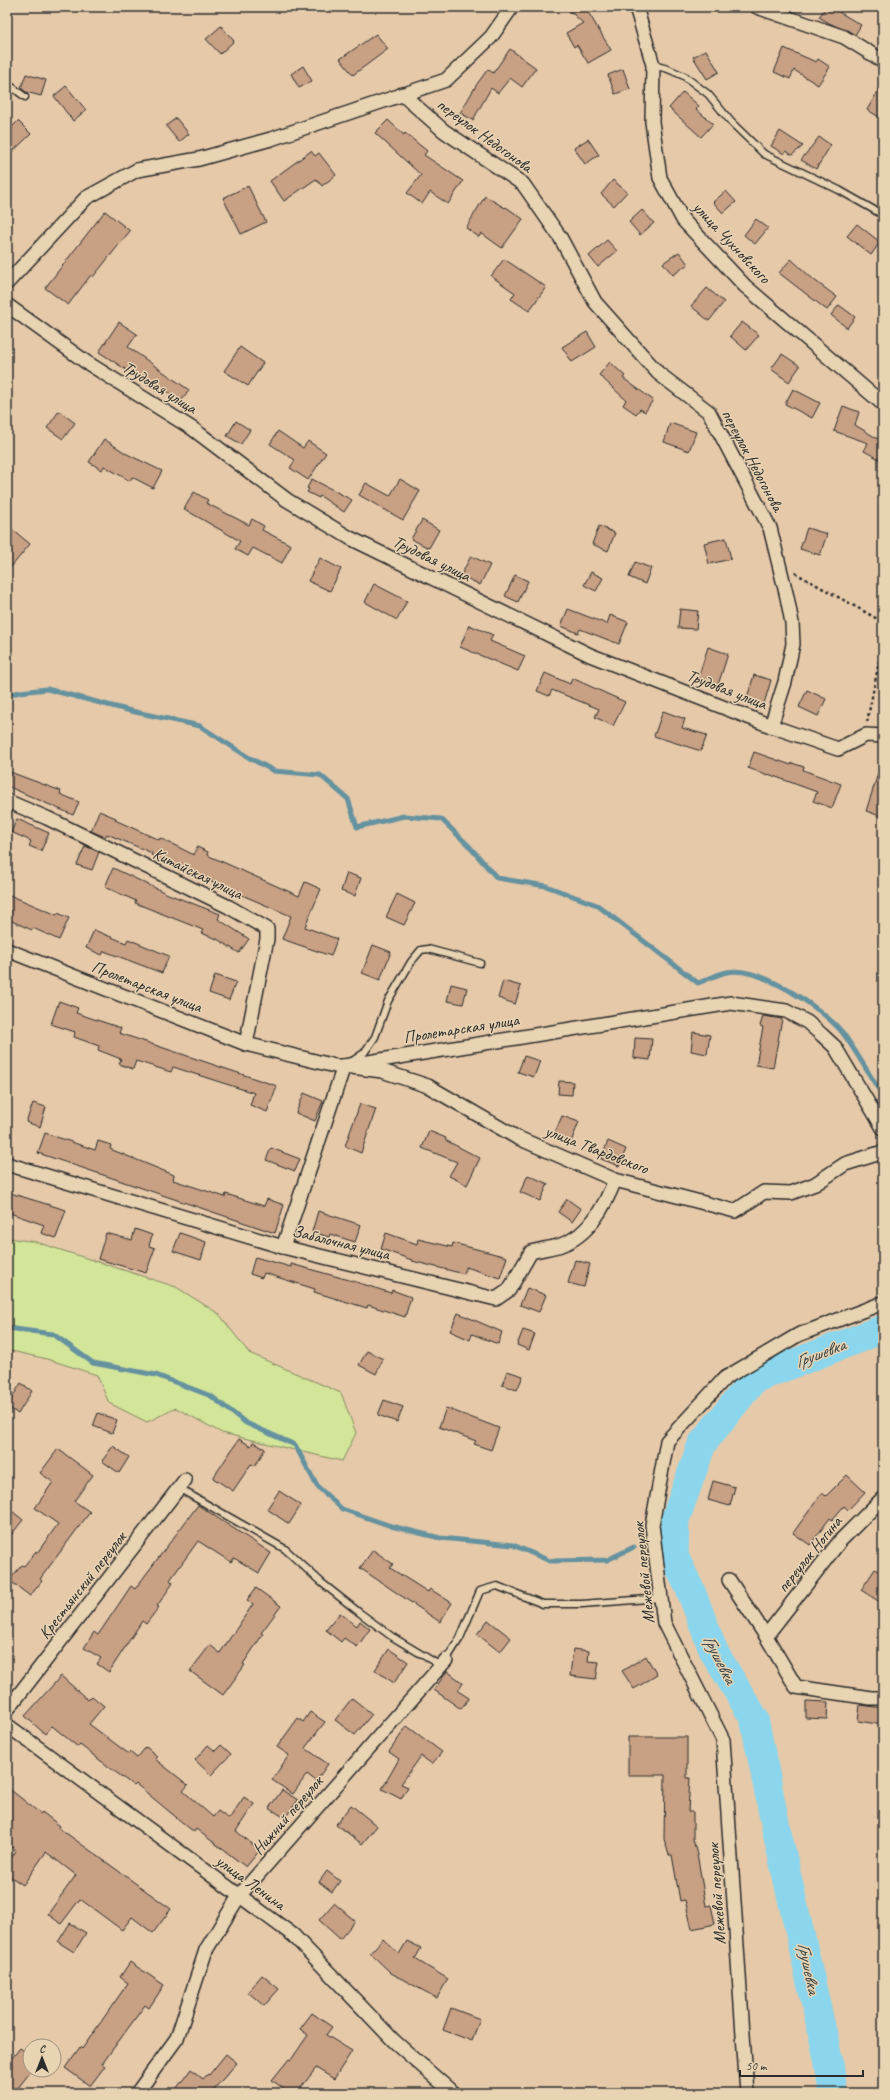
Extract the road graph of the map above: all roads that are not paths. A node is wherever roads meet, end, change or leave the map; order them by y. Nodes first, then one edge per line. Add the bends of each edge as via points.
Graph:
1 (512, 7) edge
2 (636, 7) edge
3 (757, 7) edge
4 (883, 61) edge
5 (653, 64) junction
6 (7, 83) edge
7 (402, 94) junction
8 (24, 97) dead end
9 (883, 215) edge
10 (7, 282) edge
11 (7, 305) edge
12 (883, 404) edge
13 (771, 726) junction
14 (883, 736) edge
15 (7, 801) edge
16 (7, 950) edge
17 (480, 963) dead end
18 (246, 1044) junction
19 (344, 1066) junction
20 (882, 1127) edge
21 (883, 1152) edge
22 (7, 1164) edge
23 (615, 1180) junction
24 (283, 1247) junction
25 (883, 1303) edge
26 (182, 1484) joint
27 (883, 1498) edge
28 (729, 1580) dead end
29 (661, 1598) junction
30 (766, 1636) junction
31 (444, 1663) junction
32 (883, 1698) edge
33 (7, 1710) edge
34 (7, 1725) edge
35 (239, 1896) junction
36 (137, 2093) edge
37 (453, 2093) edge
38 (747, 2093) edge

1 - 7 street, переулок Недогонова via 491,37 446,80
2 - 5 street, улица Чухновского
3 - 4 street via 844,37
5 - 9 lane via 684,76 708,94 732,123 764,154 839,190
5 - 12 street, улица Чухновского via 652,122 660,178 684,220 745,286
6 - 8 lane
7 - 10 street, переулок Недогонова via 271,139 199,159 137,170 86,198
7 - 13 street, переулок Недогонова via 444,131 524,184 560,237 595,302 658,373 709,412 770,528 781,565 792,623 793,644 785,682
11 - 13 street, Трудовая улица via 86,362 193,429 287,500 350,538 590,655
13 - 14 street, Трудовая улица via 838,749 866,735
15 - 18 street, Китайская улица via 47,818 267,928 268,940
16 - 18 street, Пролетарская улица
17 - 19 lane via 428,949 421,950 388,1001 375,1037 364,1052
18 - 19 street, Пролетарская улица
19 - 20 street, Пролетарская улица via 731,1003 786,1011 807,1022 835,1047
19 - 23 street, улица Твардовского via 382,1071 428,1086 516,1137
19 - 24 street
21 - 23 street, улица Твардовского via 845,1164 815,1184 791,1193 764,1192 735,1212
22 - 24 street, Забалочная улица
23 - 24 street, Забалочная улица via 594,1220 580,1235 563,1244 531,1252 509,1290 496,1299
25 - 29 street, Межевой переулок via 798,1335 725,1378 667,1441 652,1525
26 - 31 lane via 285,1549 322,1583 391,1636
26 - 33 street, Крестьянский переулок
27 - 30 street, переулок Ногина via 840,1541
28 - 30 street
29 - 31 lane via 543,1604 497,1586 480,1591 460,1638
29 - 38 street, Межевой переулок via 664,1623 723,1740
30 - 32 street via 796,1687
31 - 35 street, Нижний переулок
34 - 35 street, улица Ленина
35 - 36 street, Нижний переулок via 206,1950 177,2038
35 - 37 street, улица Ленина via 293,1935 394,2041

